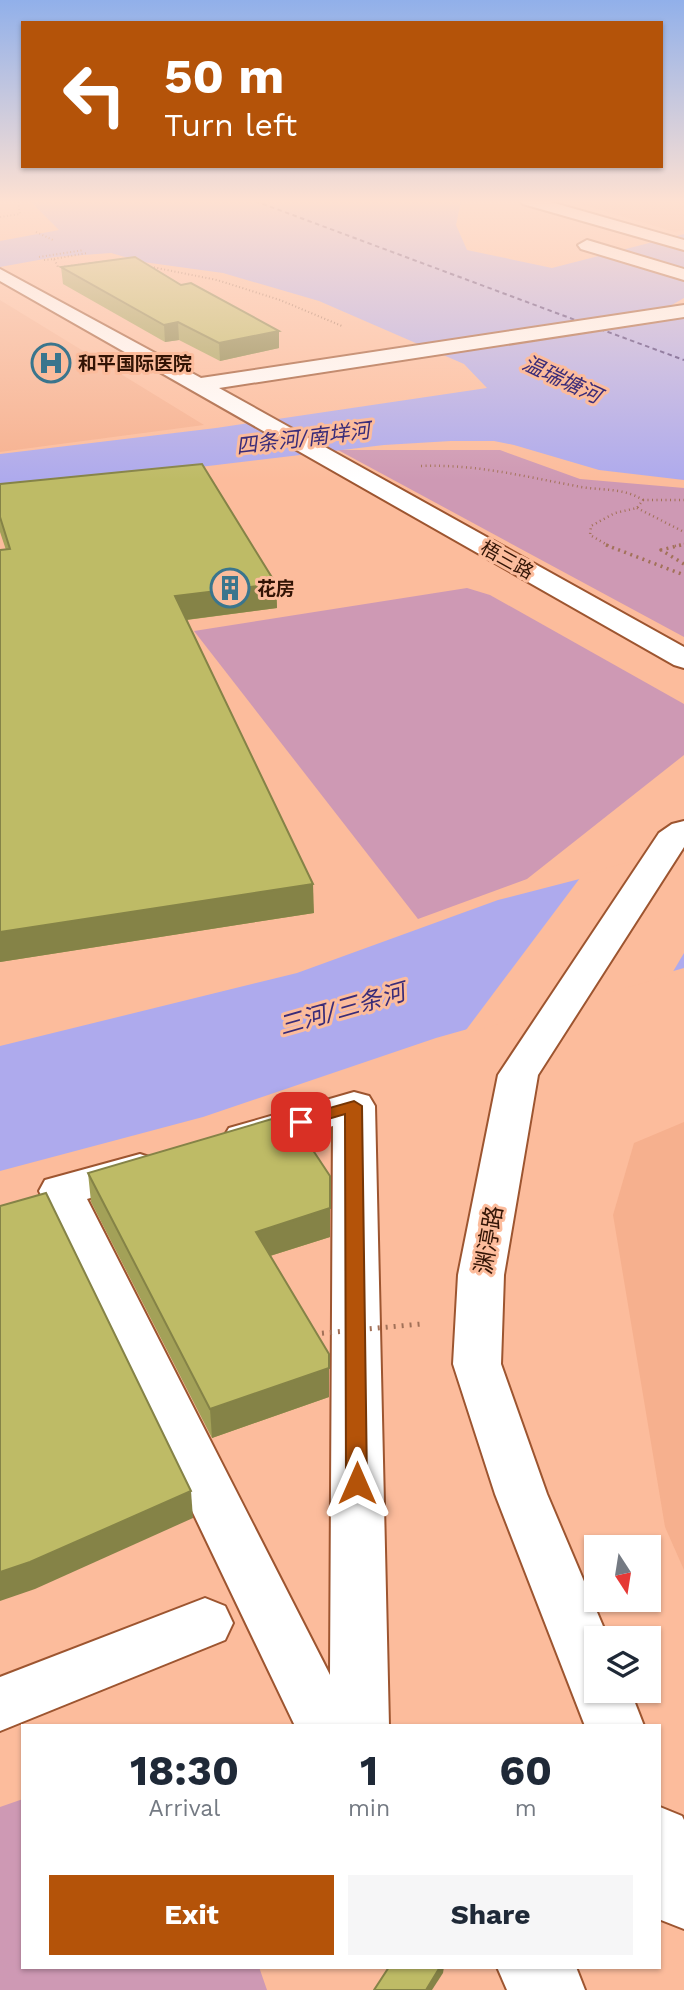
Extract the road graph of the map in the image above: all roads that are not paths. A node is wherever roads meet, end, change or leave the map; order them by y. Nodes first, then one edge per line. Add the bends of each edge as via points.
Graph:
1 (36, 294) edge
2 (684, 311) edge
3 (200, 385) junction
4 (684, 659) edge
5 (684, 831) edge
6 (205, 1623) dead end
7 (584, 1649) edge
8 (606, 1703) edge
9 (0, 1704) edge
10 (324, 1724) edge
11 (359, 1724) edge
12 (614, 1724) edge
13 (661, 1840) edge
14 (684, 1897) edge
15 (532, 1969) edge
16 (552, 1990) edge

1 - 3 street
2 - 3 street
3 - 4 street, 梧三路
5 - 7 street, 渊渟路 via 671,840 519,1075 481,1275 477,1364 521,1494
6 - 9 street
8 - 12 street
10 - 11 street via 61,1191 354,1106
13 - 14 street
15 - 16 street

